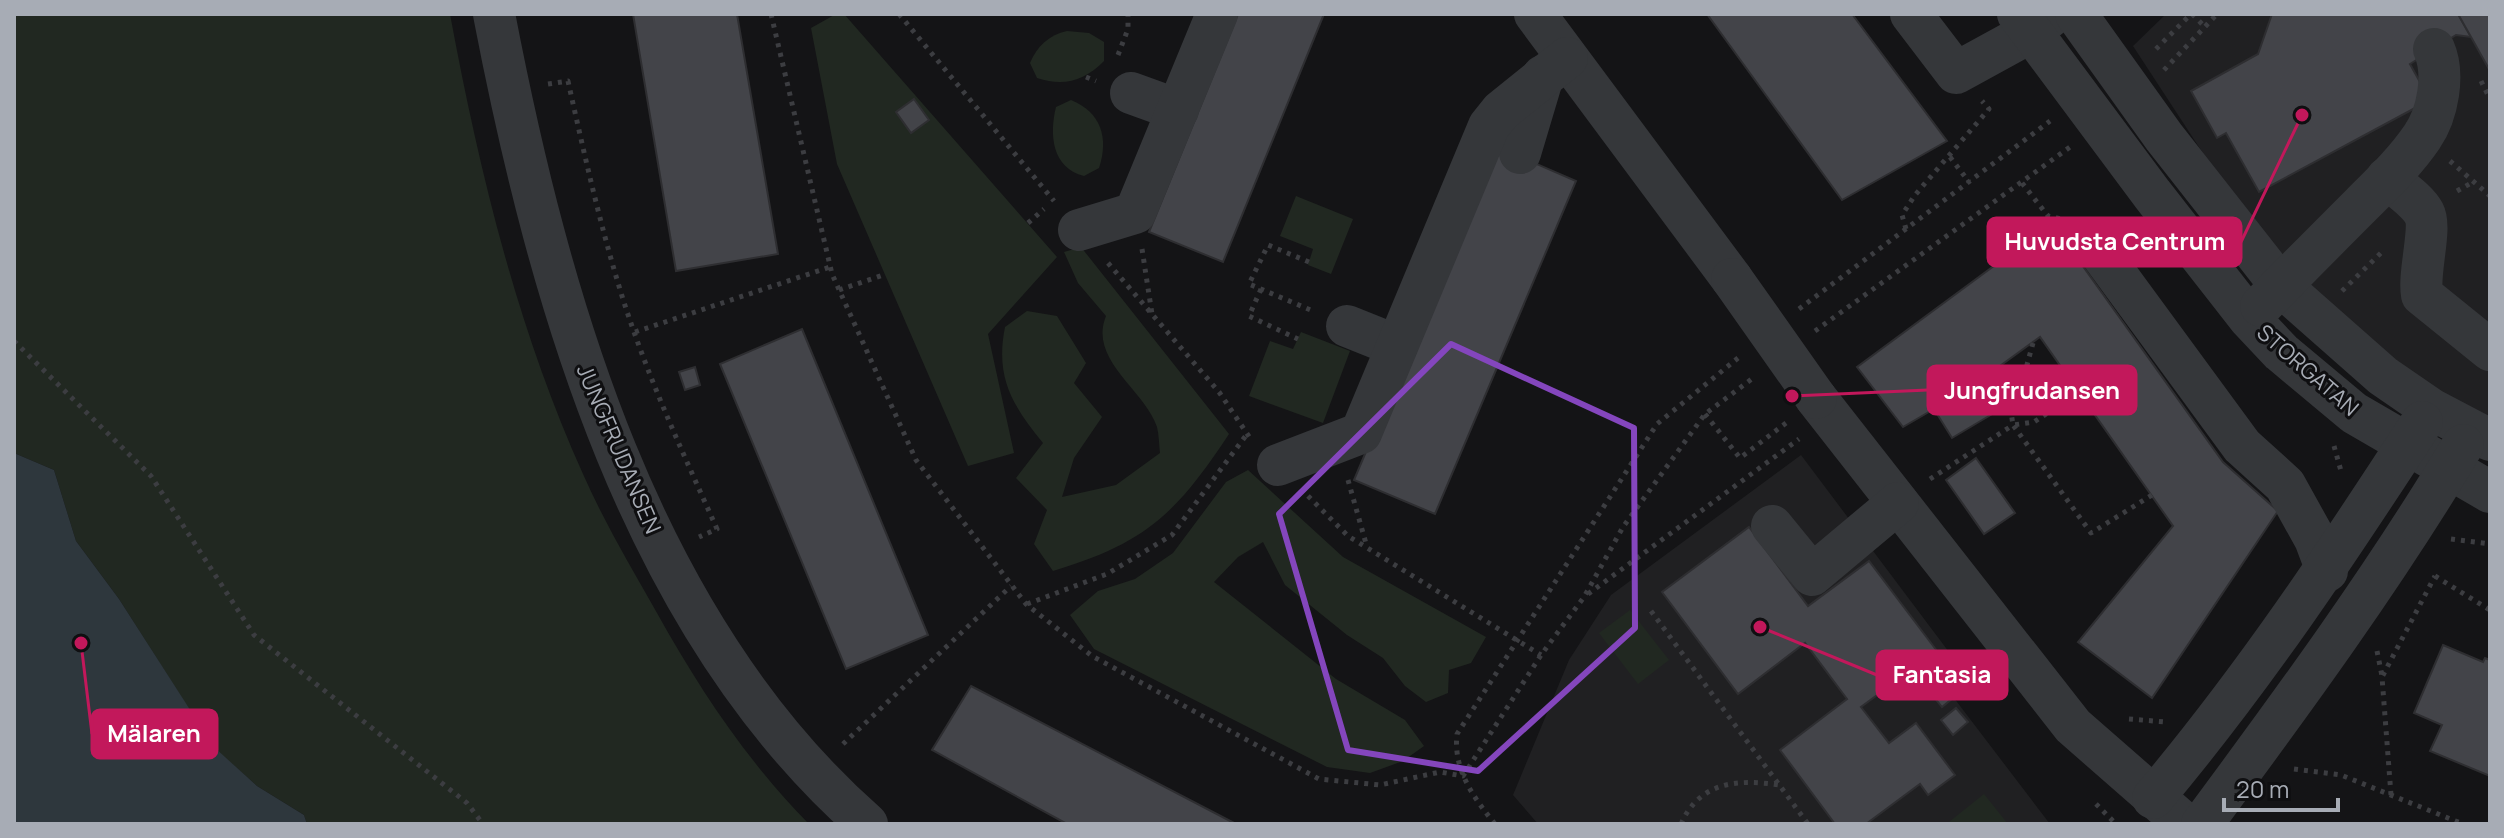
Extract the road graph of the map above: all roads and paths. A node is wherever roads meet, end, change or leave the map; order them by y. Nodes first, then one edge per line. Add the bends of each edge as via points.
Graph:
1 (494, 14) edge
2 (771, 14) edge
3 (899, 14) edge
4 (1217, 14) edge
5 (1535, 14) edge
6 (1911, 14) edge
7 (2076, 14) edge
8 (2192, 14) edge
9 (2217, 14) edge
10 (2034, 20) edge
11 (2206, 28) junction
12 (2156, 49) dead end
13 (2434, 49) dead end
14 (1555, 67) junction
15 (2164, 70) dead end
16 (1956, 73) junction
17 (536, 85) dead end
18 (1131, 93) dead end
19 (1178, 110) junction
20 (2423, 136) junction
21 (2074, 143) dead end
22 (1520, 153) dead end
23 (1950, 157) junction
24 (2387, 178) junction
25 (1969, 182) dead end
26 (2022, 183) junction
27 (2490, 196) edge
28 (1135, 213) junction
29 (2048, 216) dead end
30 (1906, 229) dead end
31 (1079, 230) junction
32 (2091, 240) dead end
33 (1309, 262) dead end
34 (830, 267) junction
35 (886, 274) dead end
36 (2281, 286) junction
37 (1261, 289) junction
38 (839, 290) junction
39 (1152, 314) junction
40 (2249, 318) junction
41 (1347, 326) joint
42 (635, 332) junction
43 (1814, 332) dead end
44 (1298, 339) dead end
45 (14, 341) edge
46 (2033, 343) dead end
47 (1397, 346) junction
48 (2490, 350) edge
49 (1766, 368) dead end
50 (1994, 370) dead end
51 (2022, 383) junction
52 (2079, 392) dead end
53 (2431, 409) junction
54 (2050, 410) junction
55 (1705, 414) junction
56 (1807, 415) junction
57 (2013, 425) junction
58 (1247, 434) junction
59 (2481, 435) edge
60 (1354, 436) junction
61 (2333, 442) dead end
62 (2408, 444) junction
63 (1278, 465) junction
64 (2341, 468) dead end
65 (2448, 470) junction
66 (2490, 492) edge
67 (1910, 494) junction
68 (2152, 495) dead end
69 (1772, 526) dead end
70 (2441, 540) dead end
71 (687, 543) dead end
72 (2490, 544) edge
73 (1367, 548) junction
74 (2433, 563) dead end
75 (2327, 571) junction
76 (2435, 576) junction
77 (1011, 586) junction
78 (1584, 597) junction
79 (1026, 604) junction
80 (2490, 610) edge
81 (1651, 611) dead end
82 (1516, 640) junction
83 (1541, 655) junction
84 (834, 753) dead end
85 (1463, 776) junction
86 (1779, 785) junction
87 (2391, 795) dead end
88 (2153, 798) junction
89 (483, 824) edge
90 (867, 824) edge
91 (1495, 824) edge
92 (1681, 824) edge
93 (1808, 824) edge
94 (2185, 824) edge
95 (2202, 824) edge

1 - 90 street, JUNGFRUDANSEN via 518,136 574,341 665,561 722,654 788,743
2 - 34 path
3 - 31 path
4 - 19 street
5 - 14 street
6 - 16 street
7 - 36 street, STORGATAN
8 - 11 path
8 - 12 path
9 - 11 path
10 - 16 street
10 - 40 street, STORGATAN
11 - 15 path
13 - 20 street via 2438,93
14 - 22 street
14 - 47 street via 1489,126
14 - 56 street, bridge via 1732,279
16 - 23 path via 1989,109
17 - 42 path via 568,81
18 - 19 street
19 - 28 street
20 - 24 street
20 - 27 path
21 - 26 path
23 - 25 path
23 - 30 path via 1902,215
24 - 36 street
24 - 48 street via 2426,220 2422,295
26 - 29 path
26 - 43 path
28 - 31 street
28 - 39 path
31 - 39 path
32 - 75 street via 2242,446 2285,485
33 - 37 path via 1268,245 1249,284
34 - 38 path
34 - 42 path
35 - 38 path
36 - 40 street
36 - 53 street, STORGATAN via 2383,376
37 - 41 path
37 - 44 path via 1249,316
38 - 77 path via 916,460
39 - 58 path via 1219,392
40 - 62 street, STORGATAN via 2354,413
41 - 47 street
42 - 71 path via 717,529
45 - 89 path via 151,476 254,635 467,803
46 - 51 path
47 - 60 street via 1361,433
49 - 55 path
50 - 51 path
51 - 54 path
51 - 57 path via 2009,399
52 - 54 path
53 - 59 street, STORGATAN
53 - 62 street
54 - 57 path via 2034,422
55 - 56 path via 1740,458
55 - 78 path via 1623,527
56 - 67 street
56 - 78 path
57 - 67 path
57 - 68 path via 2091,533
58 - 63 path
58 - 79 path via 1172,535 1107,574
59 - 65 street
60 - 63 street
60 - 73 path via 1347,487
61 - 64 path
62 - 65 street, STORGATAN
62 - 75 street
63 - 73 path via 1348,536
65 - 66 street, STORGATAN
65 - 95 street via 2365,602
67 - 69 street via 1812,575
67 - 88 street via 2073,726
70 - 72 path
73 - 82 path
74 - 76 path
75 - 88 street
76 - 80 path
76 - 87 path via 2382,677
77 - 79 path
77 - 84 path
78 - 83 path
79 - 85 path via 1092,656 1319,779 1380,785 1440,772
81 - 86 path
82 - 83 path
82 - 85 path via 1457,734 1454,756
83 - 85 path
85 - 91 path
86 - 92 path via 1718,784 1688,809
86 - 93 path
88 - 94 street

